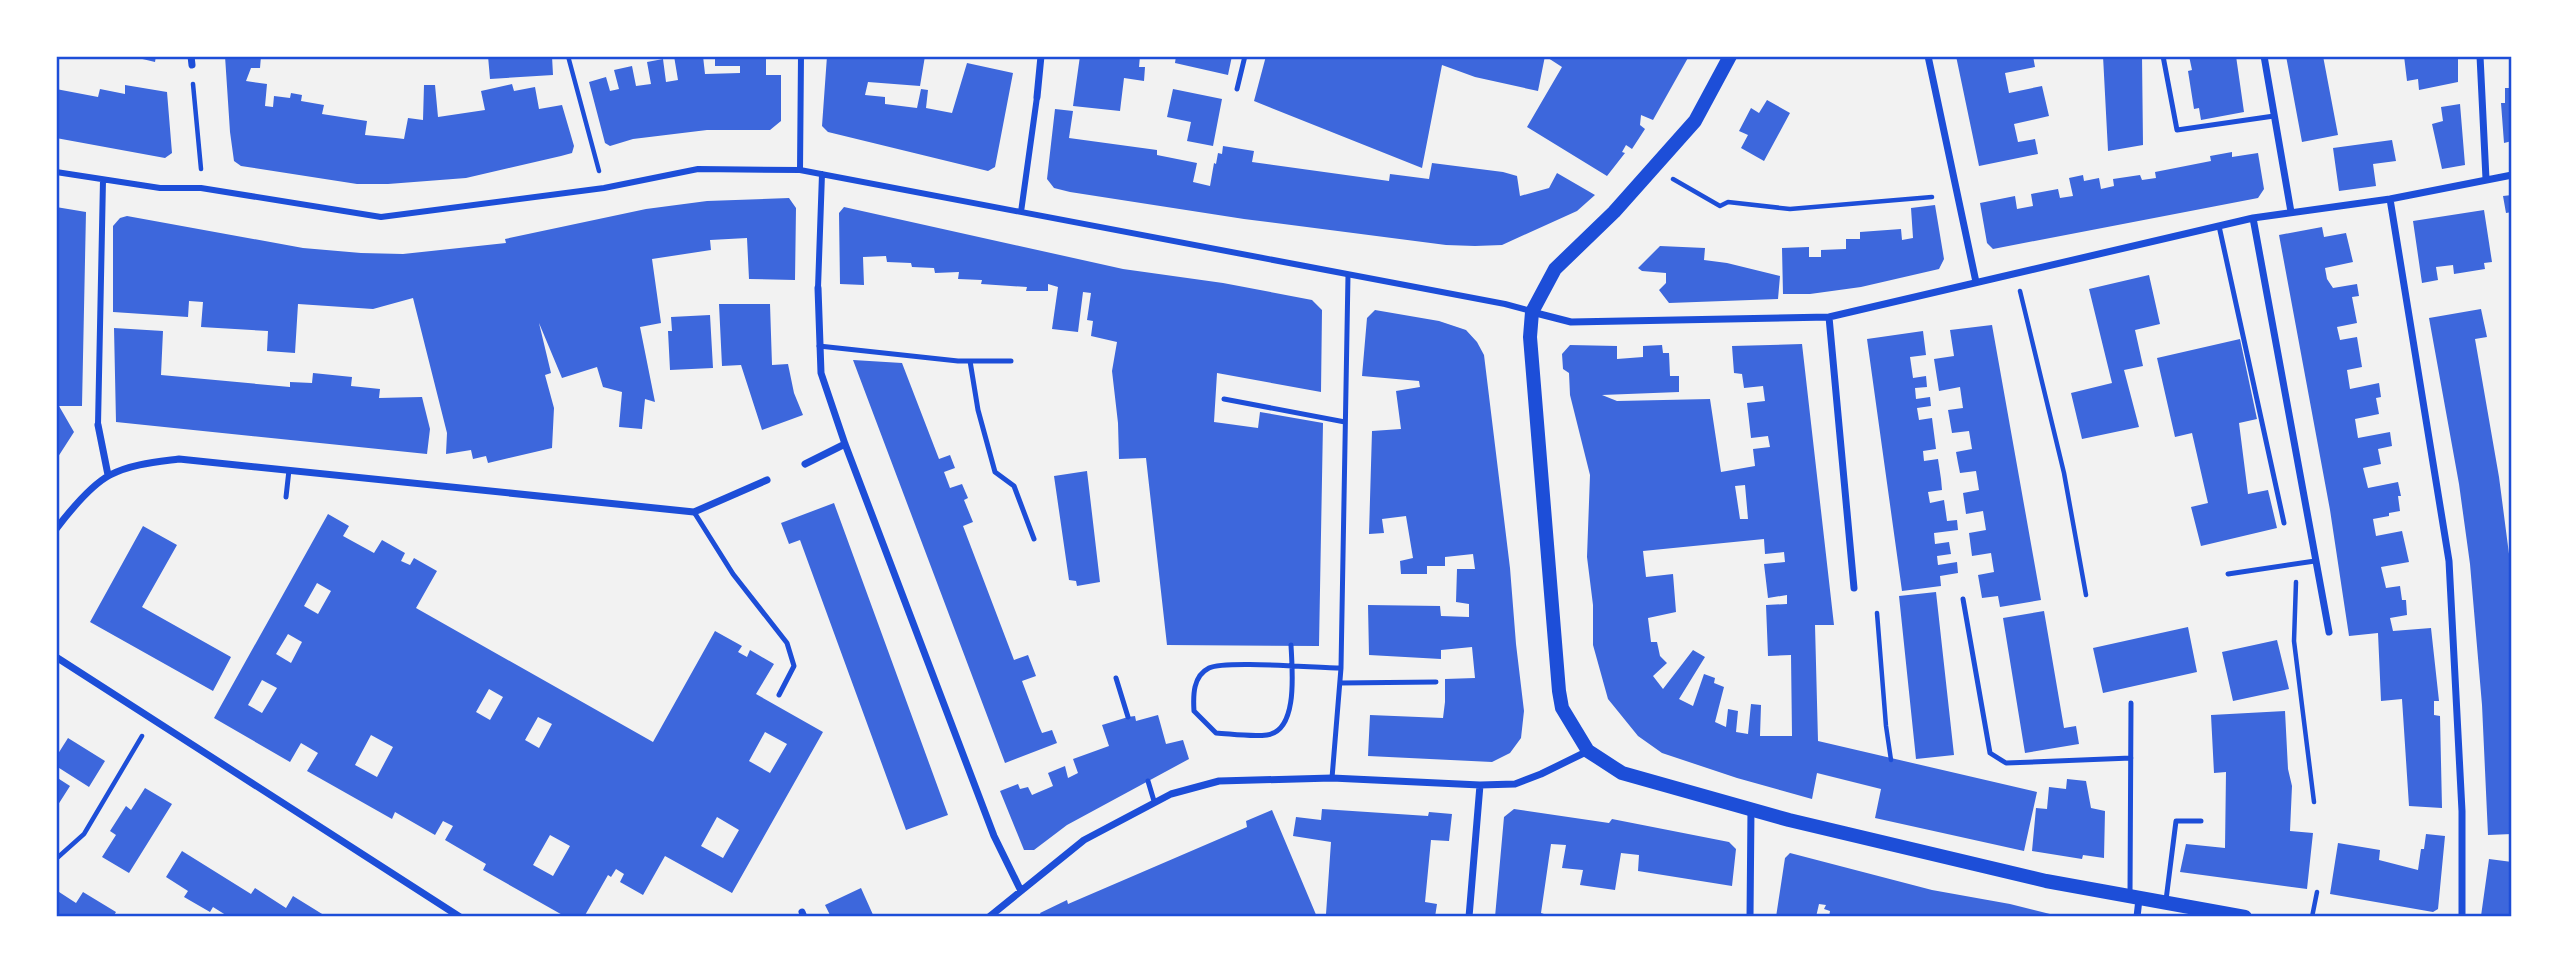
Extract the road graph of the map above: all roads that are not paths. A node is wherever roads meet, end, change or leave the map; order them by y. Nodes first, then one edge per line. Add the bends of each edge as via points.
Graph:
1 (191, 56) edge
2 (801, 56) edge
3 (1041, 56) edge
4 (1245, 56) edge
5 (1730, 56) edge
6 (1928, 56) edge
7 (2163, 56) edge
8 (2264, 56) edge
9 (2480, 56) edge
10 (192, 65) road end
11 (1237, 89) dead end
12 (1037, 97) joint
13 (2274, 116) junction
14 (800, 170) junction
15 (56, 172) edge
16 (822, 174) junction
17 (2512, 175) edge
18 (2486, 179) junction
19 (103, 180) junction
20 (2390, 199) junction
21 (1021, 212) junction
22 (2291, 212) junction
23 (2253, 218) junction
24 (2219, 226) junction
25 (1348, 275) junction
26 (1976, 282) junction
27 (818, 288) joint
28 (1532, 312) junction
29 (1829, 317) junction
30 (819, 346) junction
31 (1011, 360) dead end
32 (970, 361) junction
33 (1224, 399) dead end
34 (1345, 422) junction
35 (98, 425) joint
36 (845, 444) junction
37 (805, 464) dead end
38 (289, 470) junction
39 (108, 475) junction
40 (767, 480) dead end
41 (286, 497) dead end
42 (694, 512) junction
43 (2284, 523) dead end
44 (56, 529) edge
45 (1034, 539) dead end
46 (2315, 561) junction
47 (2228, 574) dead end
48 (1854, 588) dead end
49 (1963, 599) dead end
50 (2329, 632) dead end
51 (1291, 646) dead end
52 (56, 657) edge
53 (1341, 668) junction
54 (1116, 678) dead end
55 (1340, 682) junction
56 (1436, 682) dead end
57 (779, 695) dead end
58 (2131, 703) dead end
59 (1128, 717) dead end
60 (1588, 751) junction
61 (2131, 758) junction
62 (1332, 778) junction
63 (1148, 781) dead end
64 (1480, 785) junction
65 (1154, 801) junction
66 (1751, 809) junction
67 (2201, 821) dead end
68 (1021, 891) junction
69 (2135, 898) junction
70 (2166, 904) junction
71 (460, 917) edge
72 (989, 917) edge
73 (1469, 917) edge
74 (1750, 917) edge
75 (2137, 917) edge
76 (2245, 917) edge
77 (2462, 917) edge

1 - 10 street
2 - 14 street
3 - 12 street
4 - 11 lane
5 - 28 main road via 1695,121 1556,269
6 - 26 street
7 - 13 lane via 2177,130
8 - 13 street
9 - 18 street
12 - 21 street
13 - 22 street
14 - 16 street
14 - 19 street via 698,169 604,188 381,217 201,188
15 - 19 street
16 - 21 street
16 - 27 street
17 - 18 street
18 - 20 street
19 - 35 street
20 - 22 street
20 - 77 street via 2449,561 2462,811
21 - 25 street
22 - 23 street
23 - 24 street
23 - 46 street
24 - 26 street
24 - 43 lane
25 - 28 street
25 - 34 lane
26 - 29 street
27 - 30 street
28 - 29 street via 1571,322
28 - 60 main road via 1530,337 1559,691 1562,708
29 - 48 street
30 - 32 lane
30 - 36 street via 821,373
31 - 32 lane
32 - 45 lane via 995,472 1014,486
33 - 34 lane
34 - 53 lane
35 - 39 street
36 - 37 street
36 - 68 street via 994,836
38 - 39 street via 179,458
38 - 41 lane
38 - 42 street
39 - 44 street
40 - 42 street
42 - 57 lane via 733,573 787,643 793,666
46 - 47 lane
46 - 50 street
49 - 61 lane via 1990,753 2006,763
51 - 53 lane via 1292,679 1290,714 1278,730 1269,735 1216,733 1194,711 1198,677 1210,667 1239,665
52 - 71 street
53 - 55 lane
54 - 59 lane
55 - 56 lane
55 - 62 lane
58 - 61 lane
60 - 64 street via 1515,784
60 - 66 main road via 1622,773
61 - 69 lane
62 - 64 street
62 - 65 street via 1219,781
63 - 65 lane
64 - 73 street
65 - 68 street via 1084,840
66 - 69 main road via 2046,881
66 - 74 street
67 - 70 lane via 2176,821
68 - 72 street
69 - 70 main road
69 - 75 street
70 - 76 main road

